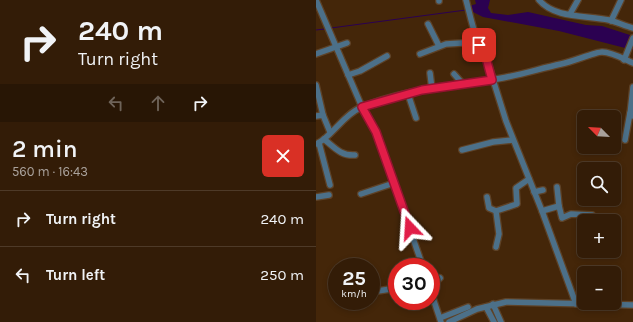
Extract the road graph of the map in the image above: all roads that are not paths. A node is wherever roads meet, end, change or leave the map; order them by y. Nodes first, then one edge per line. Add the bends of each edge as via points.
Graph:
1 (316, 0) edge
2 (539, 0) edge
3 (578, 0) edge
4 (621, 0) edge
5 (467, 2) edge
6 (318, 11) edge
7 (570, 14) junction
8 (611, 21) junction
9 (428, 24) dead end
10 (633, 28) edge
11 (633, 38) edge
12 (478, 42) junction
13 (347, 43) dead end
14 (439, 46) junction
15 (336, 47) junction
16 (316, 54) edge
17 (420, 54) dead end
18 (387, 56) dead end
19 (624, 60) junction
20 (633, 63) edge
21 (430, 73) dead end
22 (454, 74) dead end
23 (348, 75) junction
24 (492, 80) junction
25 (463, 84) junction
26 (316, 85) edge
27 (633, 87) edge
28 (432, 88) junction
29 (408, 94) junction
30 (362, 107) junction
31 (324, 115) junction
32 (631, 115) edge
33 (316, 116) edge
34 (416, 118) dead end
35 (330, 132) junction
36 (513, 140) junction
37 (626, 140) dead end
38 (320, 142) edge
39 (462, 150) dead end
40 (355, 155) dead end
41 (529, 179) junction
42 (394, 183) junction
43 (330, 184) dead end
44 (557, 187) dead end
45 (543, 190) dead end
46 (534, 192) junction
47 (361, 194) dead end
48 (329, 195) dead end
49 (316, 197) edge
50 (488, 197) dead end
51 (559, 206) junction
52 (496, 211) junction
53 (542, 211) junction
54 (577, 214) edge
55 (496, 247) dead end
56 (420, 258) edge
57 (493, 304) junction
58 (576, 304) junction
59 (633, 305) edge
60 (468, 307) dead end
61 (486, 307) junction
62 (437, 310) edge
63 (440, 320) edge
64 (449, 322) edge
65 (494, 322) edge
66 (501, 322) edge

1 - 6 street
2 - 7 street via 550,9
3 - 7 street
4 - 8 street
5 - 12 street
6 - 15 street
7 - 8 street
8 - 10 street
9 - 14 street
11 - 19 street
12 - 14 street
12 - 24 street via 485,54
13 - 15 street
14 - 17 street
15 - 16 street
15 - 23 street
18 - 23 street
19 - 20 street
19 - 24 street via 598,52 575,61
21 - 28 street
22 - 25 street
23 - 30 street
24 - 25 street
24 - 36 street
25 - 28 street
26 - 31 street
27 - 32 street
28 - 29 street
29 - 30 street
29 - 34 street
30 - 35 street
30 - 42 street via 376,132
31 - 33 street
31 - 35 street
32 - 37 street
35 - 38 street
36 - 39 street
36 - 41 street
38 - 40 street via 340,153
38 - 43 street
41 - 46 street
41 - 52 street via 516,188 518,204
42 - 47 street
42 - 56 street
44 - 51 street
45 - 46 street
46 - 53 street
48 - 49 street
50 - 52 street via 489,208
51 - 53 street
51 - 54 street via 562,218
52 - 55 street via 499,234
53 - 58 street
57 - 58 street
57 - 61 street
57 - 66 street
58 - 59 street
60 - 63 street
61 - 64 street
61 - 65 street
62 - 63 street

